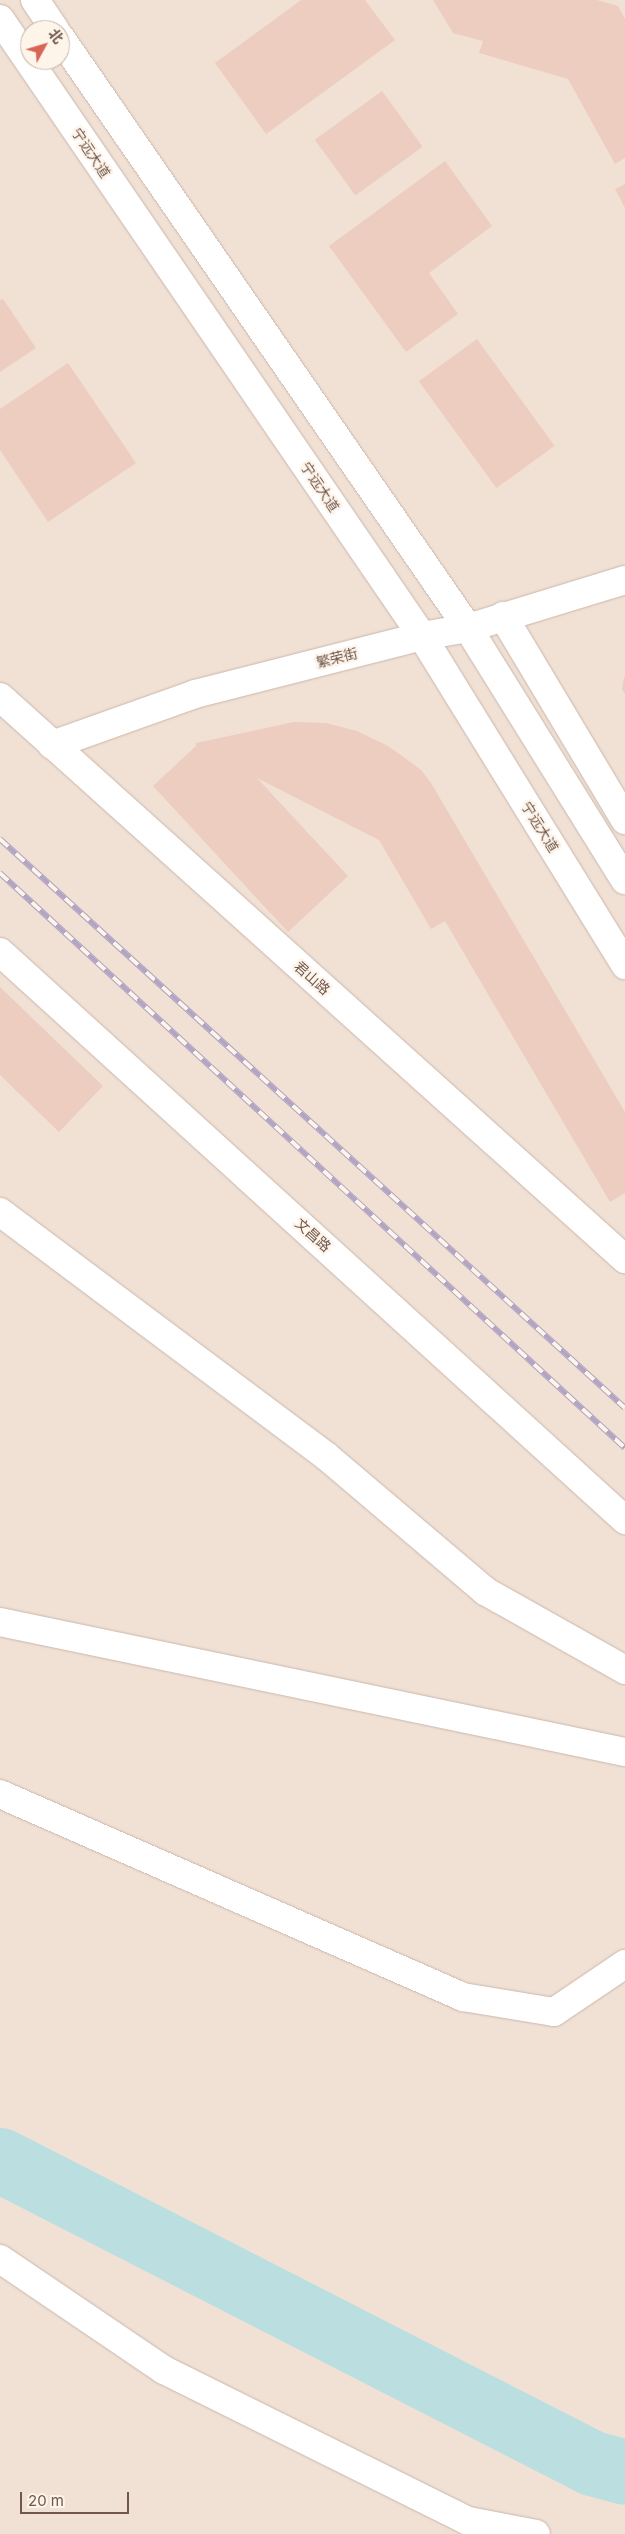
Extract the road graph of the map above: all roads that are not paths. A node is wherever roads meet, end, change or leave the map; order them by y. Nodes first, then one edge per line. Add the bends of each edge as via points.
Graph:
1 (35, 0) edge
2 (0, 19) edge
3 (48, 20) edge
4 (70, 51) edge
5 (625, 580) edge
6 (503, 616) junction
7 (468, 628) junction
8 (422, 636) junction
9 (0, 697) edge
10 (52, 745) junction
11 (625, 820) edge
12 (625, 880) edge
13 (0, 952) edge
14 (625, 965) edge
15 (0, 1212) edge
16 (625, 1259) edge
17 (625, 1520) edge
18 (0, 1622) edge
19 (625, 1670) edge
20 (625, 1752) edge
21 (0, 1794) edge
22 (625, 1964) edge
23 (0, 2259) edge
24 (536, 2534) edge

1 - 3 street
2 - 8 street, 宁远大道
4 - 7 street
5 - 6 street, 繁荣街
6 - 7 street, 繁荣街
6 - 11 street
7 - 8 street, 繁荣街
7 - 12 street
8 - 10 street, 繁荣街 via 195,694
8 - 14 street, 宁远大道
9 - 10 street, 君山路
10 - 16 street, 君山路
13 - 17 street, 文昌路
15 - 19 street via 326,1456 485,1591
18 - 20 street
21 - 22 street via 463,1997 554,2012
23 - 24 street via 164,2370 468,2521

